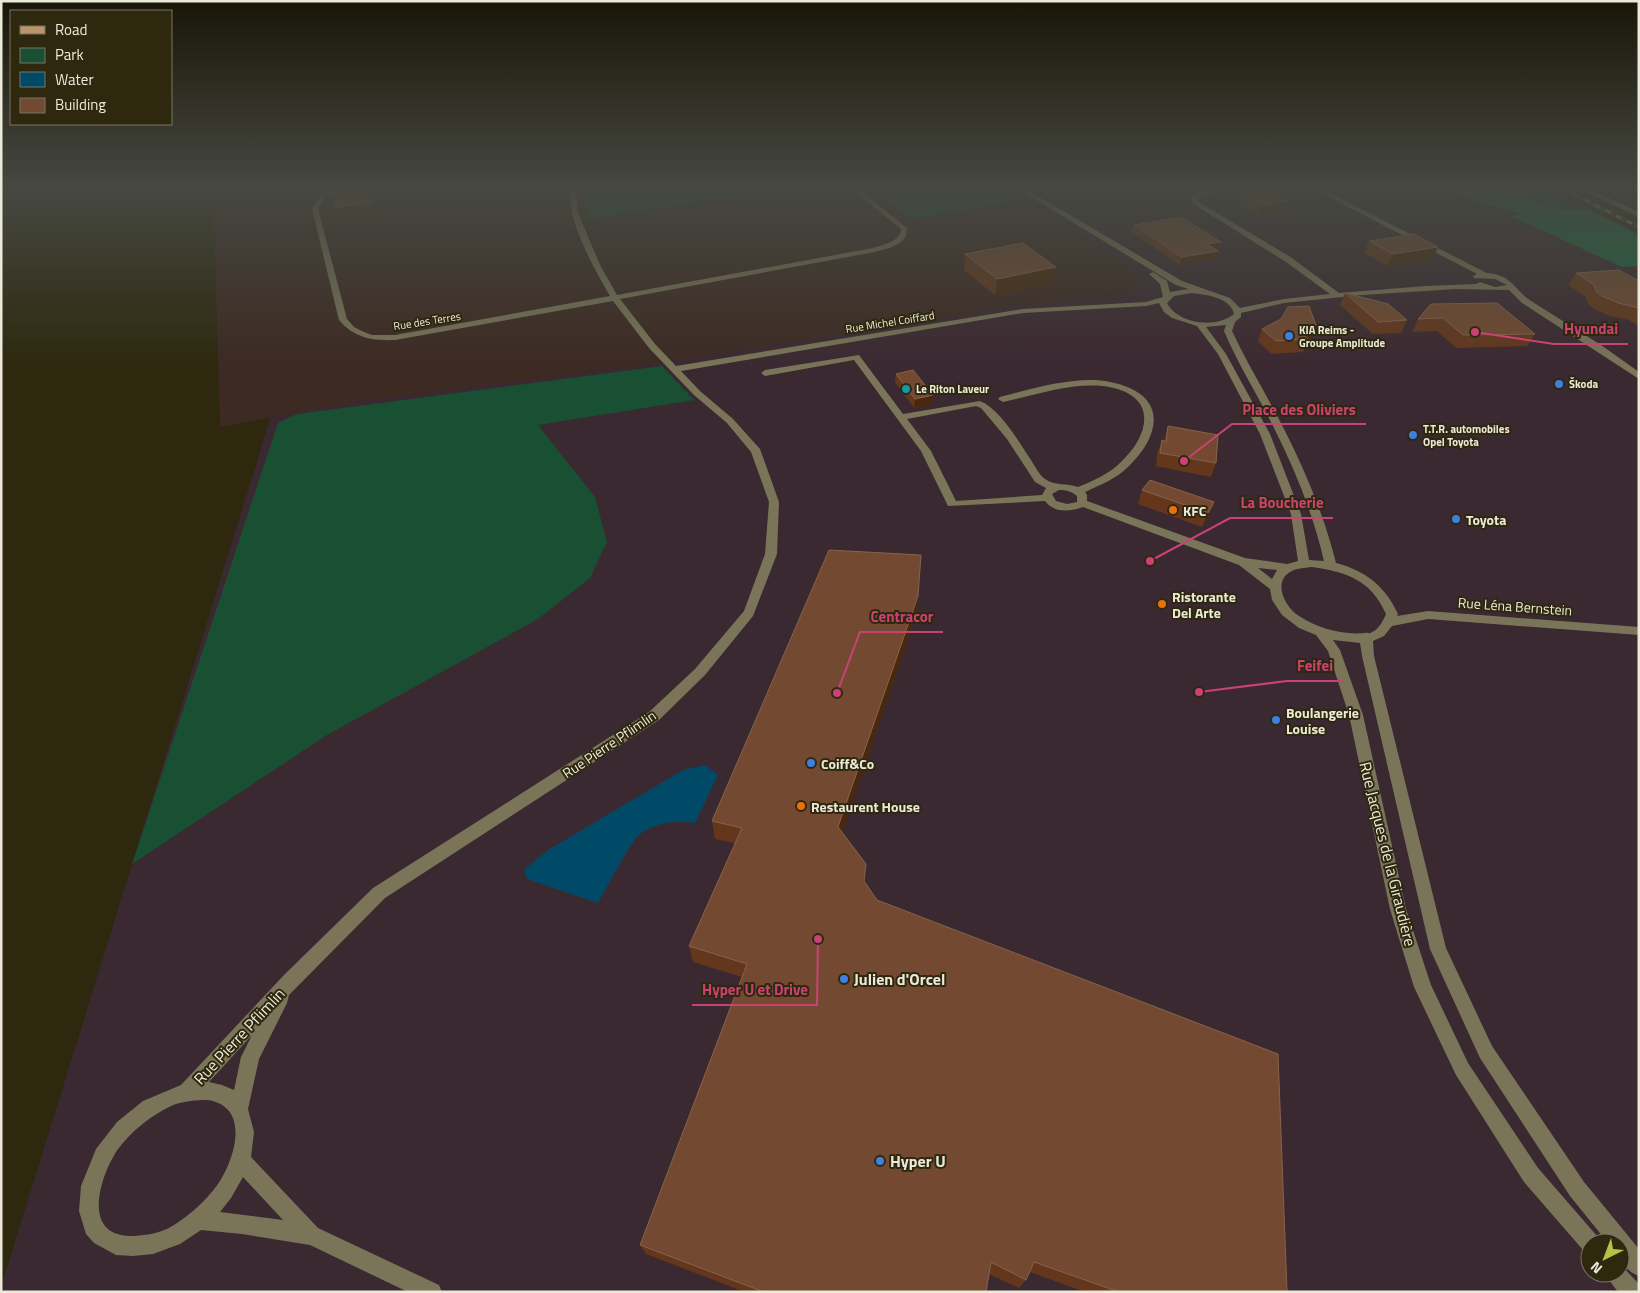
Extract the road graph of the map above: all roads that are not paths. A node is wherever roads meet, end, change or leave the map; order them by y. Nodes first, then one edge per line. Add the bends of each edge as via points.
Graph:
1 (324, 246) edge
2 (588, 246) edge
3 (885, 246) edge
4 (1108, 246) edge
5 (1119, 246) edge
6 (1267, 246) edge
7 (1429, 246) edge
8 (1485, 275) junction
9 (1475, 279) junction
10 (1454, 286) junction
11 (1488, 287) junction
12 (1510, 287) junction
13 (1203, 292) junction
14 (1337, 295) junction
15 (614, 298) junction
16 (1166, 298) junction
17 (1225, 299) junction
18 (1274, 302) junction
19 (1110, 306) junction
20 (1167, 311) junction
21 (1238, 311) junction
22 (1231, 322) junction
23 (1199, 324) junction
24 (671, 365) junction
25 (764, 373) dead end
26 (1639, 376) edge
27 (1003, 399) dead end
28 (901, 417) junction
29 (1053, 488) junction
30 (1078, 491) junction
31 (1047, 498) junction
32 (1082, 503) junction
33 (1243, 562) junction
34 (1304, 564) junction
35 (1331, 566) junction
36 (1289, 568) junction
37 (1274, 586) junction
38 (1389, 622) junction
39 (1320, 631) junction
40 (1639, 631) edge
41 (1366, 637) junction
42 (290, 981) junction
43 (187, 1092) junction
44 (239, 1108) junction
45 (241, 1161) junction
46 (198, 1220) junction
47 (1581, 1233) edge
48 (311, 1235) junction
49 (1639, 1266) edge
50 (432, 1292) edge

1 - 15 street, Rue des Terres via 343,320 356,332 384,338
2 - 15 street, Rue Pierre Pflimlin
3 - 15 street, Rue des Terres
4 - 16 street via 1154,274 1164,283
5 - 13 street
6 - 14 street
7 - 8 street
8 - 9 street
8 - 12 street via 1504,279
9 - 10 street
9 - 11 street
10 - 11 street
10 - 14 street
11 - 12 street
12 - 26 street via 1525,301
13 - 16 street, Rue Michel Coiffard via 1182,292
13 - 17 street
14 - 18 street
15 - 24 street, Rue Pierre Pflimlin
16 - 19 street, Rue Michel Coiffard via 1146,304
16 - 20 street via 1164,307
17 - 18 street
17 - 21 street
18 - 21 street
19 - 20 street, Rue Michel Coiffard
19 - 24 street, Rue Michel Coiffard via 1023,311
20 - 23 street via 1180,319
21 - 22 street
22 - 23 street
22 - 35 street via 1228,331 1235,347 1297,465 1325,536
23 - 34 street via 1222,354 1265,434 1296,514
24 - 42 street, Rue Pierre Pflimlin via 730,421 756,451 774,502 771,554 749,612 700,672 654,716 379,893
25 - 28 street via 856,357
27 - 30 street via 1100,384 1136,394 1146,403 1151,416 1148,433 1139,450 1117,470
28 - 29 street via 978,403 1011,437 1039,480
28 - 31 street via 926,451 952,504
29 - 30 street via 1066,487
29 - 31 street
30 - 32 street
31 - 32 street via 1064,508
32 - 33 street
33 - 36 street
33 - 37 street
34 - 35 street
34 - 36 street
35 - 38 street via 1372,584 1386,599 1392,614
36 - 37 street via 1280,574
37 - 39 street via 1287,613
38 - 40 street, Rue Léna Bernstein via 1428,615
38 - 41 street via 1374,637
39 - 41 street via 1330,636
39 - 47 street, Rue Jacques de la Giraudière via 1334,650 1356,714 1398,909 1423,987 1462,1068 1531,1175
41 - 49 street, Rue Jacques de la Giraudière via 1438,949 1486,1052 1577,1189
42 - 43 street, Rue Pierre Pflimlin
42 - 44 street, Rue Pierre Pflimlin via 250,1057
43 - 44 street via 208,1091 226,1096
43 - 46 street via 164,1100 141,1114 117,1136 100,1162 90,1189 89,1215 98,1234 117,1246 142,1247 170,1238
44 - 45 street via 245,1141
45 - 46 street via 231,1182
45 - 48 street
46 - 48 street
48 - 50 street

